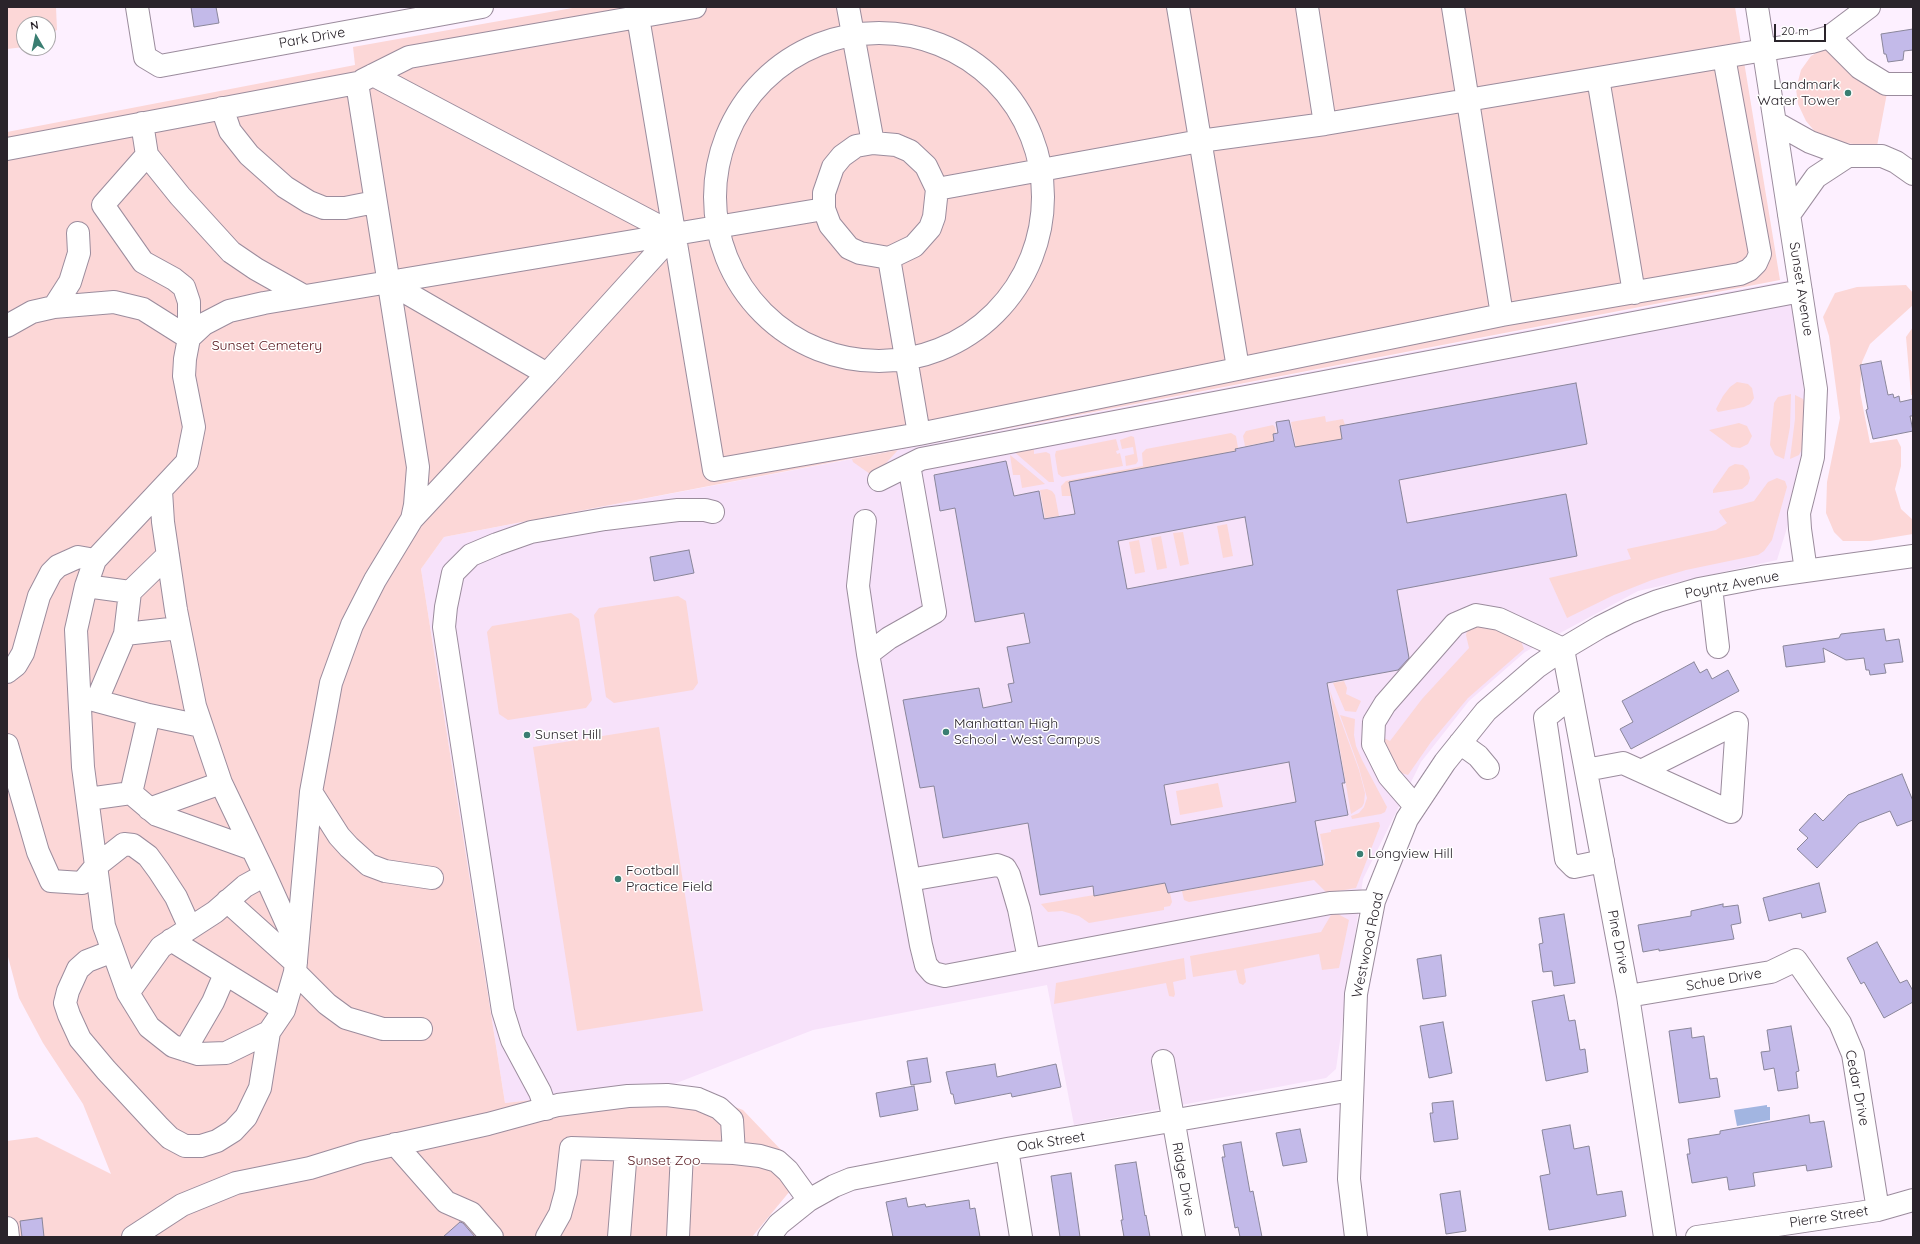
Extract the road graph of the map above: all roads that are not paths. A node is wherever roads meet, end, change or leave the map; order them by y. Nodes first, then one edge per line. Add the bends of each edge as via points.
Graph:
1 (137, 7) edge
2 (482, 7) edge
3 (695, 7) edge
4 (848, 7) edge
5 (1178, 7) edge
6 (1307, 7) edge
7 (1453, 7) edge
8 (1757, 7) edge
9 (1870, 7) edge
10 (391, 15) edge
11 (638, 17) junction
12 (853, 35) junction
13 (1829, 37) junction
14 (1764, 50) junction
15 (1724, 57) junction
16 (1598, 78) junction
17 (365, 79) junction
18 (1913, 84) edge
19 (1468, 100) junction
20 (222, 108) junction
21 (142, 123) junction
22 (1776, 123) junction
23 (1325, 124) junction
24 (1200, 142) junction
25 (872, 143) junction
26 (7, 149) edge
27 (147, 155) junction
28 (1848, 156) junction
29 (1041, 169) junction
30 (1913, 174) edge
31 (937, 189) junction
32 (375, 202) junction
33 (824, 209) junction
34 (1789, 215) junction
35 (718, 227) junction
36 (78, 233) dead end
37 (674, 234) junction
38 (889, 258) junction
39 (388, 282) junction
40 (1801, 292) junction
41 (1634, 293) junction
42 (304, 296) junction
43 (54, 307) junction
44 (1502, 315) junction
45 (7, 326) edge
46 (189, 338) junction
47 (906, 358) junction
48 (1238, 368) junction
49 (547, 374) junction
50 (919, 434) junction
51 (906, 466) junction
52 (879, 480) dead end
53 (161, 491) junction
54 (713, 512) dead end
55 (412, 519) junction
56 (866, 521) dead end
57 (168, 555) junction
58 (1913, 556) edge
59 (95, 560) junction
60 (1806, 571) junction
61 (86, 586) junction
62 (1711, 587) junction
63 (130, 592) junction
64 (179, 628) junction
65 (125, 634) junction
66 (1718, 647) dead end
67 (1563, 649) junction
68 (868, 654) junction
69 (7, 672) edge
70 (1572, 696) junction
71 (88, 698) junction
72 (149, 715) junction
73 (201, 726) junction
74 (1460, 743) junction
75 (7, 745) edge
76 (1488, 768) dead end
77 (1586, 770) junction
78 (1641, 771) junction
79 (221, 783) junction
80 (311, 792) junction
81 (131, 793) junction
82 (88, 799) junction
83 (1415, 806) junction
84 (149, 809) junction
85 (252, 849) junction
86 (1603, 861) junction
87 (96, 866) junction
88 (265, 875) junction
89 (432, 878) dead end
90 (909, 880) junction
91 (227, 901) junction
92 (1374, 901) junction
93 (190, 928) junction
94 (171, 940) junction
95 (113, 951) junction
96 (1029, 960) junction
97 (296, 961) junction
98 (225, 974) junction
99 (1807, 978) joint
100 (128, 993) junction
101 (1628, 996) junction
102 (284, 1010) junction
103 (421, 1029) dead end
104 (268, 1032) junction
105 (185, 1050) junction
106 (1163, 1061) dead end
107 (1352, 1090) junction
108 (546, 1108) junction
109 (1173, 1121) junction
110 (395, 1144) junction
111 (1007, 1149) junction
112 (626, 1150) junction
113 (682, 1152) junction
114 (734, 1152) junction
115 (809, 1200) junction
116 (1913, 1200) edge
117 (1878, 1210) junction
118 (7, 1228) edge
119 (8, 1237) edge
120 (133, 1237) edge
121 (492, 1237) edge
122 (547, 1237) edge
123 (619, 1237) edge
124 (678, 1237) edge
125 (769, 1237) edge
126 (1021, 1237) edge
127 (1194, 1237) edge
128 (1356, 1237) edge
129 (1665, 1237) edge
130 (1697, 1237) edge

1 - 10 street, Park Drive via 145,56 160,66
2 - 10 street, Park Drive
3 - 11 street
4 - 12 street
5 - 24 street
6 - 23 street
7 - 19 street
8 - 14 street, Sunset Avenue
9 - 13 street
11 - 17 street via 409,57
11 - 37 street
12 - 25 street
12 - 29 street via 881,33 917,37 957,52 975,64 992,77 1019,110 1037,149
12 - 35 street via 825,43 793,58 775,70 746,102 729,133 720,160 715,202
13 - 14 street
13 - 18 street via 1860,68 1886,84
14 - 15 street
14 - 22 street, Sunset Avenue
15 - 16 street
15 - 41 street via 1760,254 1756,263 1740,274
16 - 19 street
16 - 41 street
17 - 20 street
17 - 32 street
17 - 37 street
19 - 23 street
19 - 44 street
20 - 21 street
20 - 32 street via 230,131 249,155 285,187 309,202 324,208 345,208
21 - 26 street
21 - 27 street
22 - 28 street via 1810,142
22 - 34 street, Sunset Avenue
23 - 24 street
24 - 29 street
24 - 48 street
25 - 31 street via 896,145 910,151 926,166
25 - 33 street via 856,146 842,156 833,167 824,193
27 - 42 street via 231,252 256,270
27 - 46 street via 103,205 143,262 184,287 189,302
28 - 30 street via 1882,156
28 - 34 street via 1816,177
29 - 31 street
29 - 47 street via 1044,191 1039,234 1030,261 1013,292 999,308 966,335 947,346
31 - 38 street via 930,228 914,246
32 - 39 street
33 - 35 street
33 - 38 street via 830,225 849,248 860,253
34 - 40 street, Sunset Avenue
35 - 37 street
35 - 47 street via 730,264 740,283 767,316 784,330 822,350 842,356 885,360
36 - 43 street via 79,253 70,282
37 - 39 street
37 - 49 street
37 - 50 street via 714,470
38 - 47 street
39 - 42 street
39 - 49 street
39 - 55 street via 418,467
40 - 51 street via 921,459
40 - 60 street, Sunset Avenue via 1816,389 1813,457 1800,512
41 - 44 street
42 - 46 street via 229,311 204,324
43 - 45 street via 32,312
43 - 46 street via 114,302 127,304 142,309
44 - 48 street
46 - 53 street via 184,376 194,427 187,462
47 - 50 street
48 - 50 street
49 - 55 street
51 - 52 street
51 - 68 street via 935,612 889,638
53 - 57 street
53 - 59 street
54 - 108 street via 678,510 531,532 471,555 453,573 444,627 503,1011 512,1040
55 - 80 street via 375,580 352,625 331,683
56 - 68 street via 858,586
57 - 63 street
57 - 64 street
58 - 60 street, Poyntz Avenue
59 - 61 street
59 - 69 street via 78,557 58,566 51,573 38,596 23,653 16,665
60 - 62 street, Poyntz Avenue
61 - 63 street
61 - 71 street via 76,630
62 - 66 street
62 - 67 street, Poyntz Avenue via 1658,601 1630,612 1600,626
63 - 65 street
64 - 65 street
64 - 73 street
65 - 71 street
67 - 70 street, Pine Drive
67 - 74 street, Westwood Road via 1537,666 1486,711
67 - 83 street via 1499,619 1476,615 1455,624 1385,704 1374,722 1373,744 1389,776
68 - 90 street
70 - 77 street, Pine Drive
70 - 86 street via 1545,718 1566,859 1574,867
71 - 72 street
71 - 82 street via 83,767
72 - 73 street
72 - 81 street
73 - 79 street
74 - 76 street via 1478,756
74 - 83 street, Westwood Road
75 - 87 street via 38,852 51,881 82,883
77 - 78 street via 1623,763
77 - 86 street, Pine Drive
78 - 78 street via 1731,812 1736,723 1689,747
79 - 84 street
79 - 85 street
80 - 89 street via 339,836 369,865 385,871
80 - 97 street
81 - 82 street
81 - 84 street
82 - 87 street
83 - 92 street, Westwood Road via 1407,819
84 - 85 street via 176,823
85 - 88 street
86 - 101 street, Pine Drive
87 - 93 street via 124,844 133,845 148,856 159,871 176,897
87 - 95 street via 104,926
88 - 91 street via 245,886
88 - 97 street
90 - 96 street via 997,864 1005,868 1019,909
90 - 96 street via 926,965 933,973 945,976
91 - 93 street
91 - 97 street
92 - 96 street via 1330,903
92 - 107 street, Westwood Road via 1356,994
93 - 94 street
94 - 98 street
94 - 100 street via 161,947
95 - 100 street
95 - 104 street via 87,961 78,970 72,980 66,1003 69,1014 80,1039 106,1070 166,1134 185,1146 201,1146 217,1141 233,1131 246,1118 260,1088
97 - 102 street
97 - 103 street via 327,1004 346,1018 383,1029
98 - 102 street
98 - 105 street via 213,1002
99 - 101 street, Schue Drive via 1796,960 1771,972
99 - 117 street, Cedar Drive via 1840,1023 1853,1054
100 - 105 street via 149,1027 173,1046
101 - 129 street, Pine Drive
102 - 104 street
104 - 105 street via 226,1053 198,1054
106 - 109 street, Ridge Drive
107 - 109 street, Oak Street
107 - 128 street, Westwood Road via 1349,1179
108 - 110 street via 488,1124
108 - 114 street via 628,1096 667,1095 698,1099 719,1108 732,1120
109 - 111 street, Oak Street
109 - 127 street, Ridge Drive
110 - 120 street via 310,1168 236,1184 182,1205
110 - 121 street via 446,1202 471,1213
111 - 115 street, Oak Street via 851,1179
111 - 126 street
112 - 113 street
112 - 122 street via 571,1148 562,1207
112 - 123 street
113 - 114 street
113 - 124 street
114 - 115 street via 777,1161 788,1171
115 - 125 street, Oak Street via 779,1224
116 - 117 street, Pierre Street
117 - 130 street, Pierre Street
118 - 119 street

